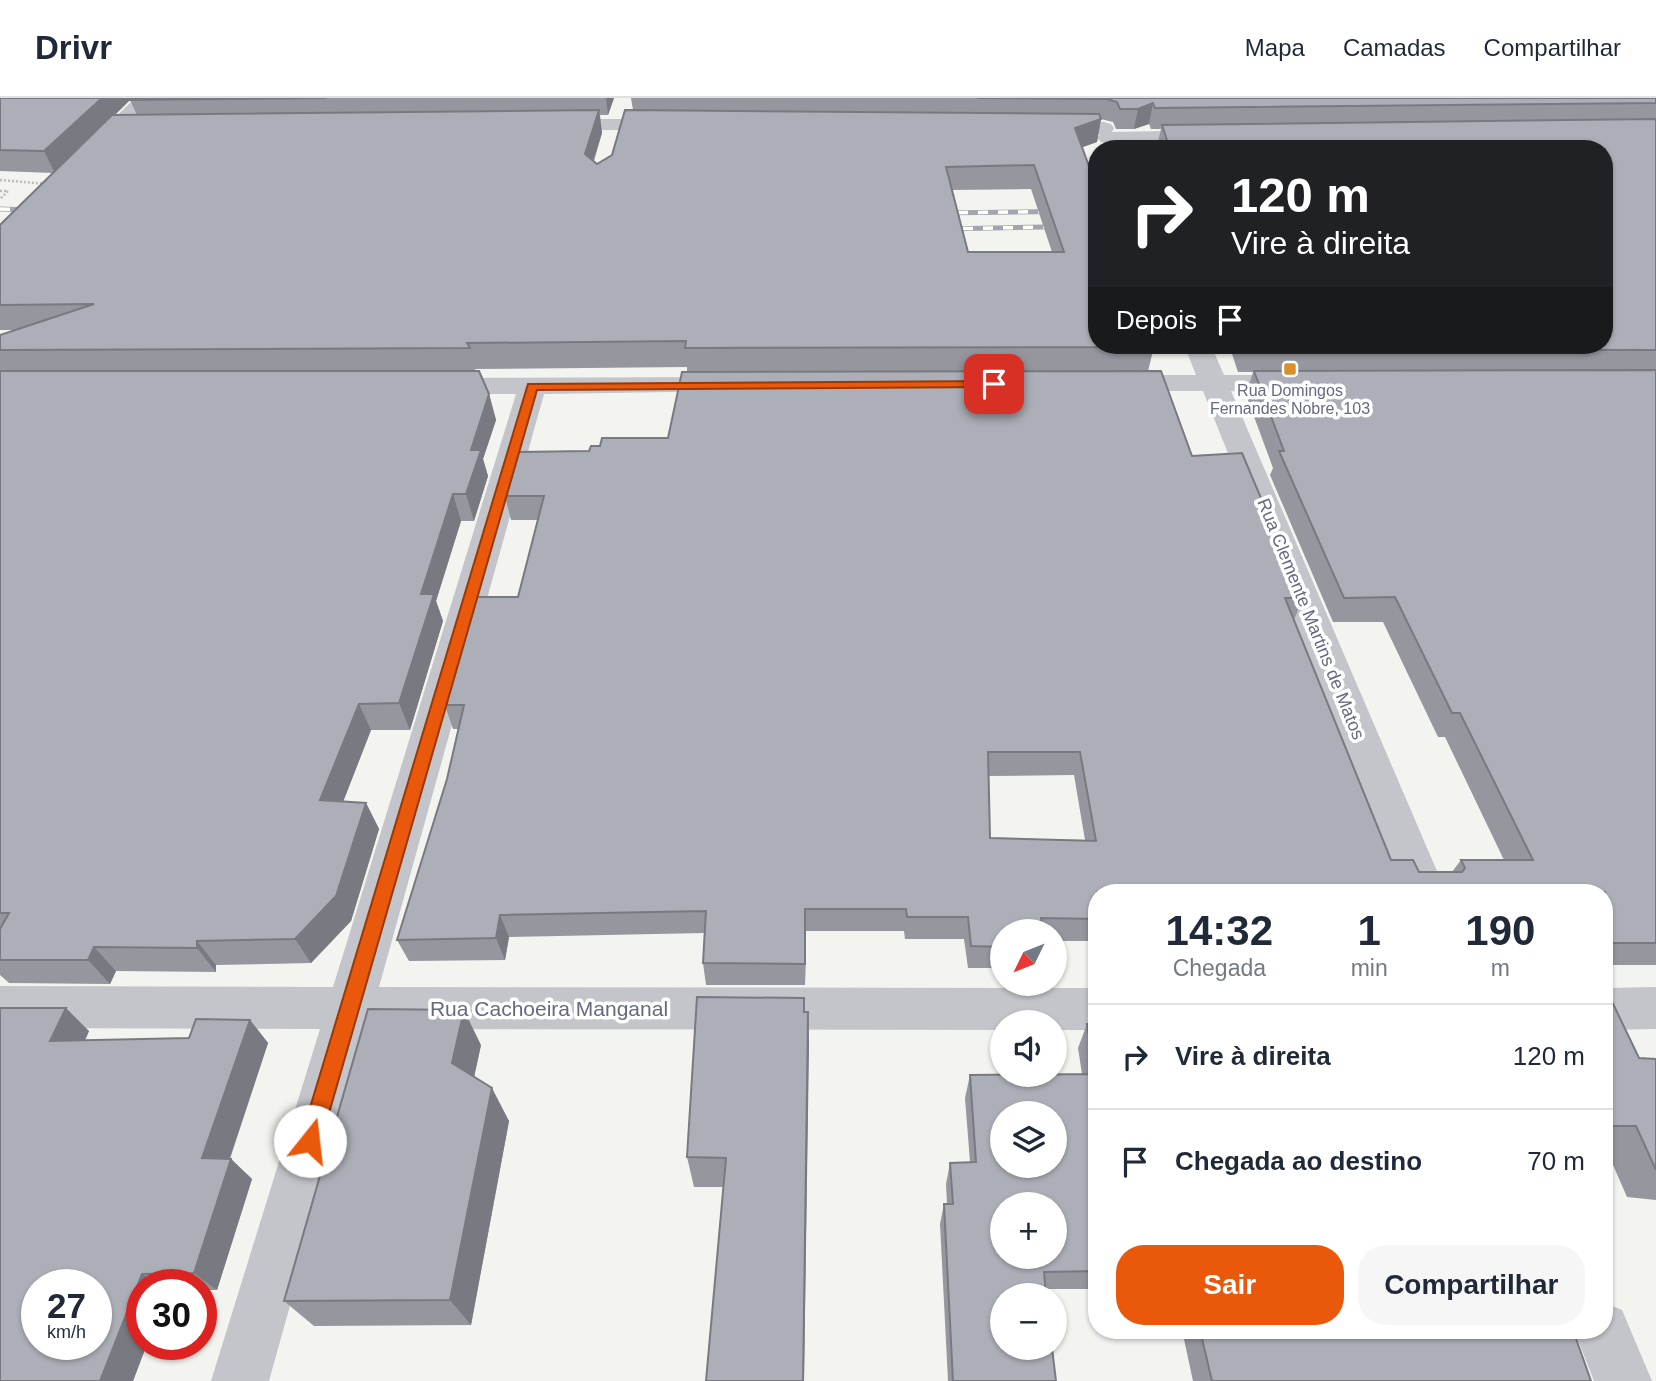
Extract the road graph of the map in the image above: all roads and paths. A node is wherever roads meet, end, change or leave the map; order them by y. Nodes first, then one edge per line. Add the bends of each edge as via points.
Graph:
1 (146, 98) edge
2 (625, 98) edge
3 (534, 125) edge
4 (701, 125) edge
5 (1021, 127) edge
6 (116, 129) junction
7 (144, 129) edge
8 (1106, 131) edge
9 (615, 133) junction
10 (1228, 136) edge
11 (0, 180) edge
12 (60, 185) joint
13 (0, 191) edge
14 (0, 199) edge
15 (1201, 354) edge
16 (1211, 383) junction
17 (1336, 383) edge
18 (1086, 384) edge
19 (754, 385) edge
20 (407, 386) edge
21 (532, 387) junction
22 (1421, 884) edge
23 (0, 1007) edge
24 (349, 1007) junction
25 (1088, 1009) edge
26 (1613, 1009) edge
27 (1656, 1009) edge
28 (1606, 1339) edge
29 (240, 1381) edge
30 (1623, 1381) edge

1 - 6 street
2 - 9 street
3 - 9 street
4 - 9 street
5 - 8 street
6 - 7 street
6 - 12 street
8 - 10 street
11 - 12 path
13 - 14 path via 8,191
15 - 16 street, Rua Clemente Martins de Matos
16 - 17 street
16 - 18 street
16 - 22 street, Rua Clemente Martins de Matos
19 - 21 street
20 - 21 street
21 - 24 street
23 - 24 street, Rua Cachoeira Manganal
24 - 25 street, Rua Cachoeira Manganal
24 - 29 street
26 - 27 street
28 - 30 street

